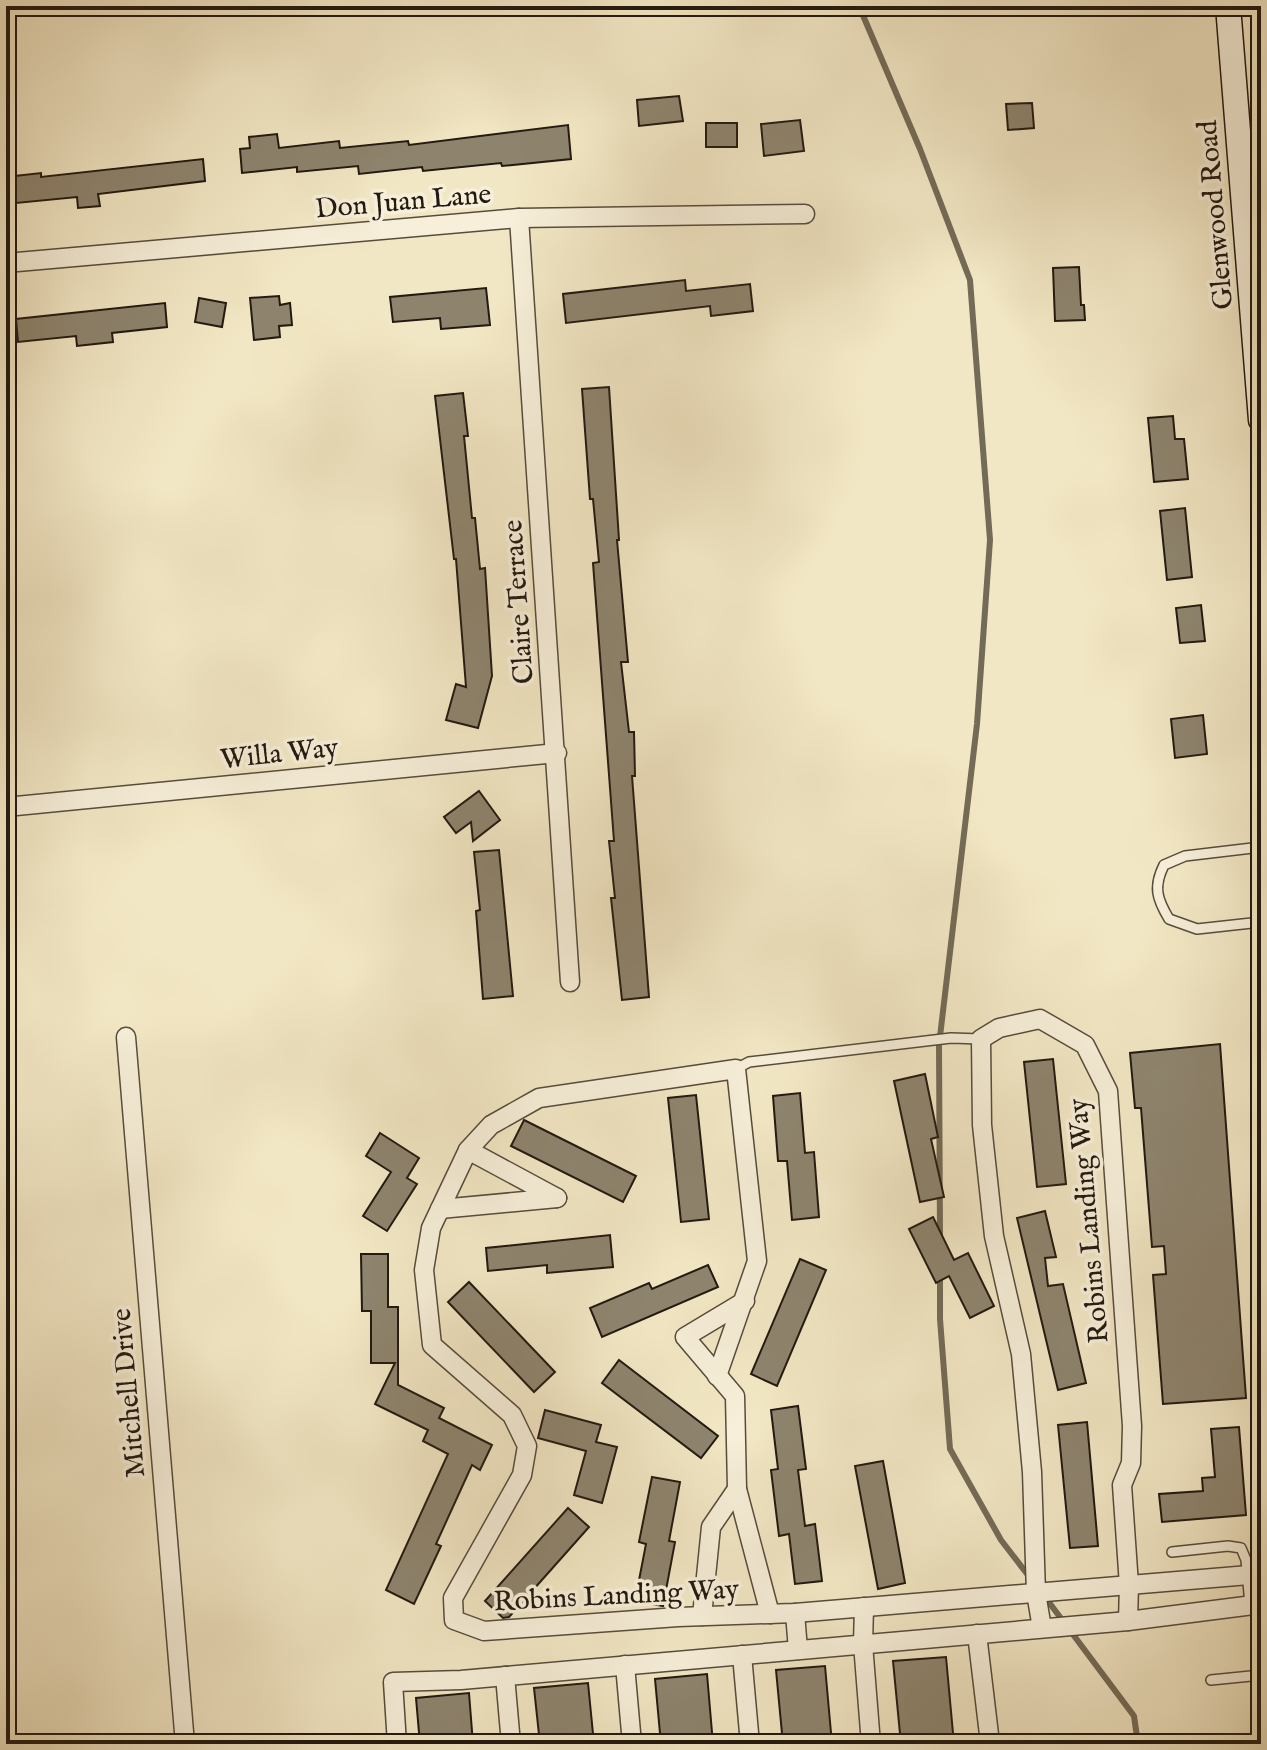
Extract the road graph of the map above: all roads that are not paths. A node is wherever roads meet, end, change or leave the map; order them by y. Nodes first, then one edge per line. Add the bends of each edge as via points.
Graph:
1 (1228, 6) edge
2 (805, 214) dead end
3 (519, 218) junction
4 (6, 263) edge
5 (1261, 420) edge
6 (557, 753) junction
7 (6, 807) edge
8 (1261, 847) edge
9 (1261, 922) edge
10 (570, 982) dead end
11 (126, 1037) dead end
12 (981, 1039) junction
13 (736, 1069) junction
14 (468, 1150) junction
15 (440, 1209) junction
16 (745, 1301) junction
17 (717, 1376) junction
18 (737, 1489) junction
19 (1172, 1552) dead end
20 (1255, 1575) edge
21 (1129, 1585) junction
22 (1036, 1593) junction
23 (946, 1600) junction
24 (1256, 1605) edge
25 (864, 1607) junction
26 (795, 1613) junction
27 (770, 1614) junction
28 (702, 1616) junction
29 (1128, 1621) junction
30 (1042, 1628) junction
31 (977, 1634) junction
32 (950, 1636) junction
33 (863, 1644) junction
34 (798, 1650) junction
35 (742, 1655) junction
36 (625, 1665) junction
37 (1261, 1675) edge
38 (505, 1676) junction
39 (1211, 1680) dead end
40 (990, 1743) edge
41 (185, 1744) edge
42 (397, 1744) edge
43 (511, 1744) edge
44 (632, 1744) edge
45 (750, 1744) edge
46 (871, 1744) edge

1 - 5 main road, Glenwood Road
2 - 3 street, Don Juan Lane
3 - 4 street, Don Juan Lane
3 - 6 street, Claire Terrace
6 - 7 street, Willa Way
6 - 10 street, Claire Terrace
8 - 9 lane via 1185,856 1164,865 1156,898 1169,919 1197,929
11 - 41 street, Mitchell Drive
12 - 13 lane via 749,1062
12 - 21 street, Robins Landing Way via 999,1028 1040,1019 1085,1045 1108,1091 1132,1426 1131,1463 1122,1485
12 - 22 street via 982,1125 994,1236 1024,1384
13 - 14 street, Robins Landing Way via 539,1098 491,1125
13 - 16 street via 757,1261
14 - 15 street, Robins Landing Way
14 - 15 street via 557,1198
15 - 28 street, Robins Landing Way via 424,1270 432,1345 512,1415 527,1446 522,1475 453,1598 454,1620 484,1631
16 - 17 street
16 - 17 street via 685,1337
17 - 18 street via 735,1396
18 - 27 street
18 - 28 street via 711,1527
19 - 20 lane via 1241,1548
20 - 21 street, Robins Landing Way
20 - 24 lane
21 - 22 street, Robins Landing Way
21 - 29 street, Robins Landing Way
22 - 23 street, Robins Landing Way
22 - 30 street
23 - 25 street, Robins Landing Way
23 - 32 street
24 - 29 street
25 - 26 street, Robins Landing Way
25 - 33 street
26 - 27 street, Robins Landing Way
26 - 34 street
27 - 28 street, Robins Landing Way
29 - 30 street
30 - 31 street
31 - 32 street
31 - 40 street
32 - 33 street
33 - 34 street
33 - 46 street
34 - 35 street
35 - 36 street
35 - 45 street
36 - 38 street
36 - 44 street
37 - 39 lane
38 - 42 street via 393,1682
38 - 43 street

